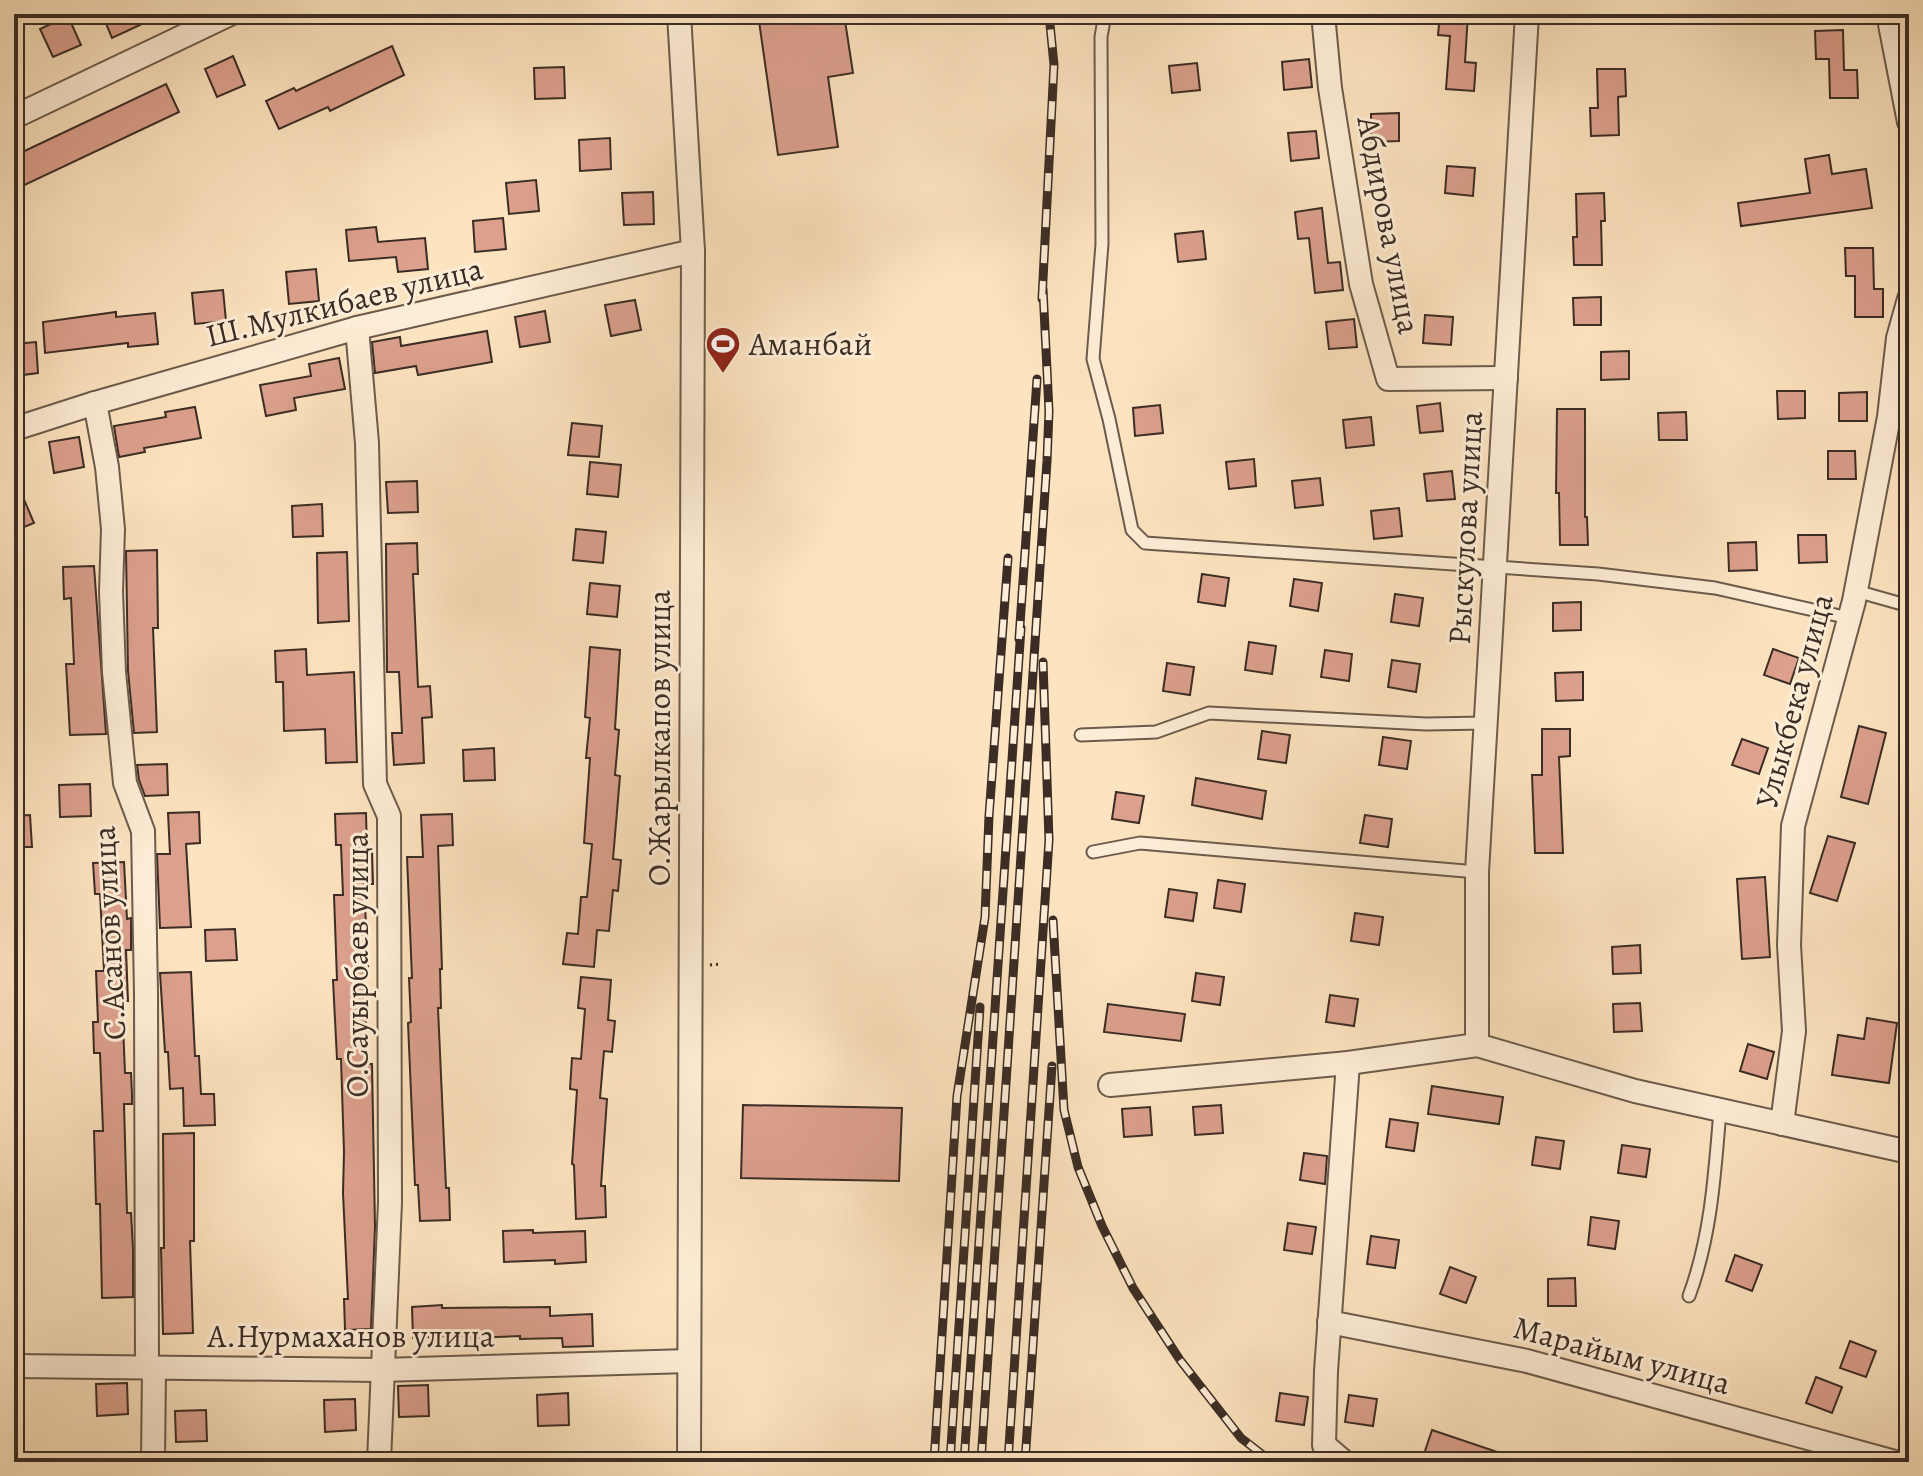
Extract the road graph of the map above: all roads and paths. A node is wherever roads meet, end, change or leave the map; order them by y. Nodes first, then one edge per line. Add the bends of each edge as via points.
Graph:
1 (230, 14) edge
2 (679, 14) edge
3 (1105, 14) edge
4 (1323, 14) edge
5 (1527, 14) edge
6 (1888, 14) edge
7 (14, 117) edge
8 (1909, 122) edge
9 (693, 251) junction
10 (1909, 299) edge
11 (357, 328) junction
12 (1506, 378) junction
13 (95, 403) junction
14 (14, 429) edge
15 (1495, 565) junction
16 (1856, 591) junction
17 (1909, 606) edge
18 (1849, 618) junction
19 (1486, 723) junction
20 (1081, 735) dead end
21 (1093, 852) dead end
22 (1477, 872) junction
23 (1477, 1045) junction
24 (1348, 1063) junction
25 (1110, 1085) dead end
26 (1720, 1110) junction
27 (1782, 1124) junction
28 (1909, 1152) edge
29 (1689, 1296) dead end
30 (1329, 1322) junction
31 (689, 1361) junction
32 (14, 1366) edge
33 (150, 1368) junction
34 (381, 1370) junction
35 (153, 1462) edge
36 (379, 1462) edge
37 (689, 1462) edge
38 (1344, 1462) edge
39 (1895, 1462) edge

1 - 7 street
2 - 9 street, О.Жарылкапов улица
3 - 15 lane via 1102,244 1093,359 1132,530 1145,543
4 - 12 street, Абдирова улица via 1361,284 1388,379
5 - 12 street, Рыскулова улица
6 - 8 street
9 - 11 street, Ш.Мулкибаев улица
9 - 31 street, О.Жарылкапов улица
10 - 16 street, Улыкбека улица
11 - 13 street, Ш.Мулкибаев улица
11 - 34 street, О.Сауырбаев улица via 367,443 375,784 389,816 390,1202
12 - 15 street, Рыскулова улица
13 - 14 street, Ш.Мулкибаев улица
13 - 33 street, С.Асанов улица via 113,529 114,672 125,783 143,831
15 - 18 lane via 1715,588
15 - 19 street, Рыскулова улица
16 - 17 lane
16 - 18 street, Улыкбека улица
18 - 27 street, Улыкбека улица via 1793,826 1789,945 1794,1031
19 - 20 lane via 1209,713 1156,732
19 - 22 street, Рыскулова улица
21 - 22 lane via 1140,843
22 - 23 street, Рыскулова улица
23 - 24 street
23 - 26 street
24 - 25 street
24 - 30 street
26 - 27 street
26 - 29 lane via 1713,1189
27 - 28 street
30 - 38 street via 1324,1445
30 - 39 street, Марайым улица via 1527,1361
31 - 34 street, А.Нурмаханов улица
31 - 37 street, О.Жарылкапов улица
32 - 33 street, А.Нурмаханов улица
33 - 34 street, А.Нурмаханов улица
33 - 35 street, С.Асанов улица
34 - 36 street, О.Сауырбаев улица

